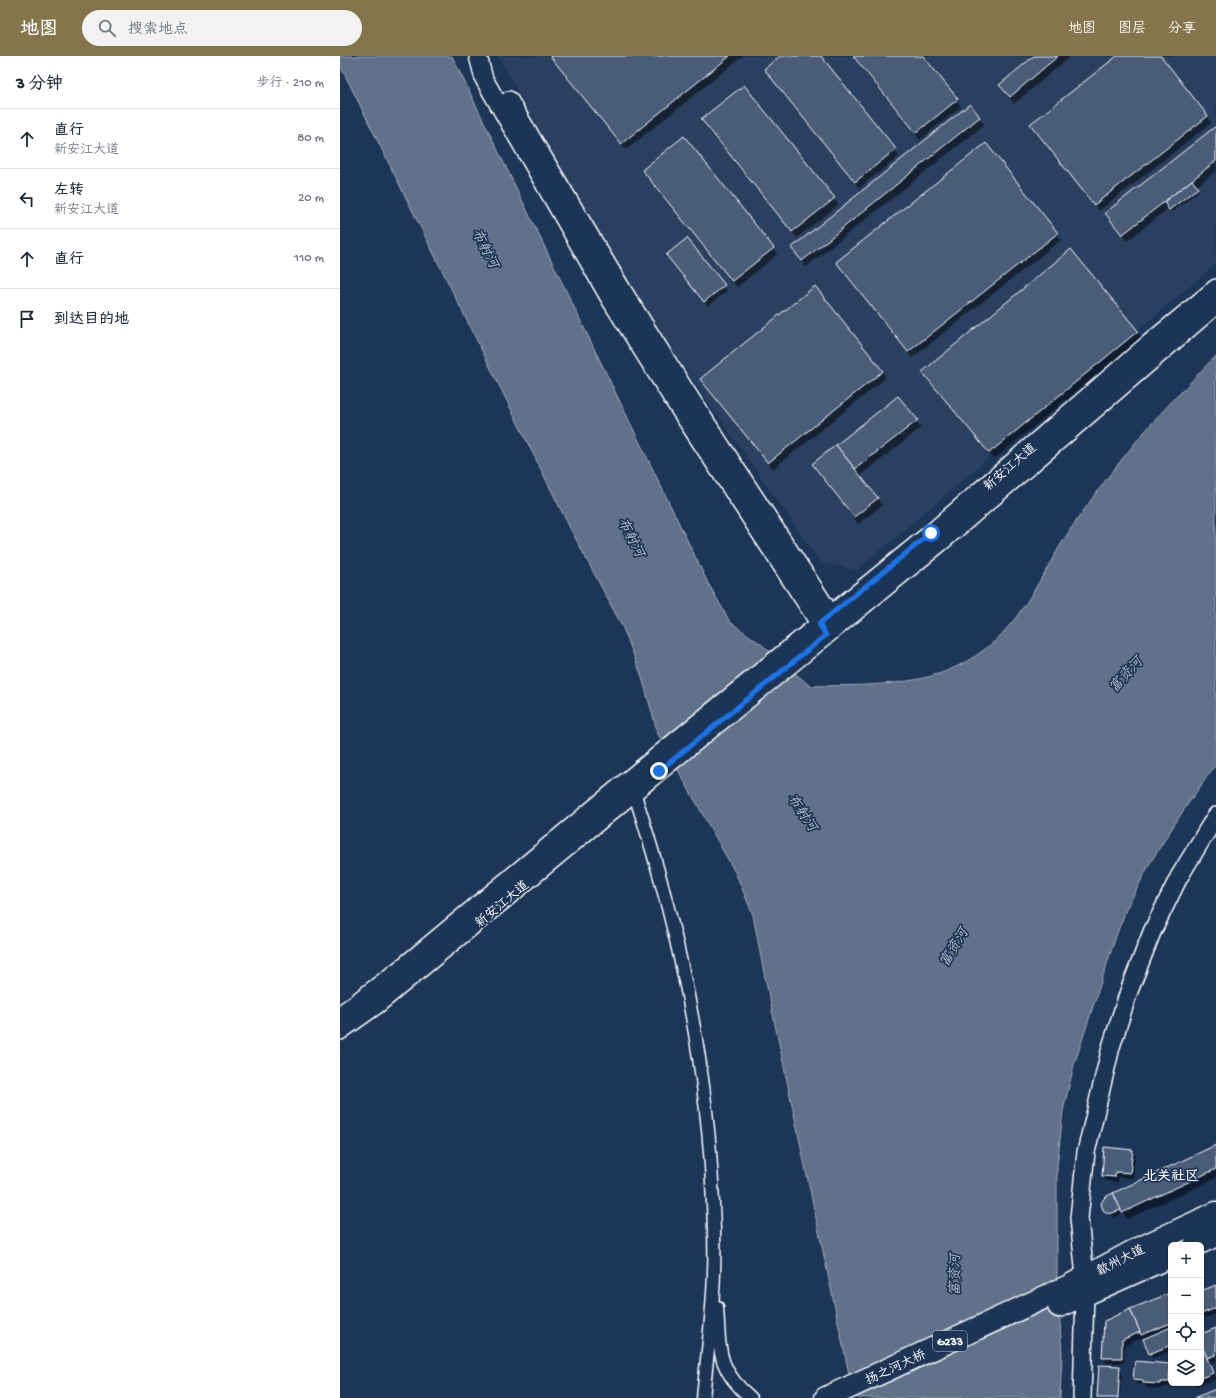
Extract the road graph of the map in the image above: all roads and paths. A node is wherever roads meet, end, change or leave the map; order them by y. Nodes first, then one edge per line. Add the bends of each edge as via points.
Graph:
1 (478, 56) edge
2 (482, 56) edge
3 (1216, 288) edge
4 (1216, 305) edge
5 (829, 625) junction
6 (655, 766) junction
7 (634, 792) junction
8 (1216, 816) edge
9 (340, 1016) edge
10 (340, 1031) edge
11 (1216, 1213) edge
12 (1216, 1235) edge
13 (1201, 1242) edge
14 (1168, 1257) edge
15 (714, 1272) junction
16 (1079, 1288) junction
17 (828, 1397) edge
18 (703, 1398) edge
19 (751, 1398) edge
20 (860, 1398) edge
21 (1082, 1398) edge

1 - 5 main road via 484,79 610,299 674,401
2 - 5 main road
3 - 5 main road, 新安江大道 via 931,533
4 - 5 main road, 新安江大道 via 940,543
5 - 6 main road, 新安江大道
6 - 7 main road, 新安江大道
6 - 9 main road, 新安江大道
7 - 10 main road, 新安江大道 via 396,989
7 - 15 street via 668,904 687,986 702,1069 710,1148
8 - 16 main road via 1179,877 1152,932 1111,1047 1086,1152 1079,1218
11 - 16 highway, 歙州大道 / G233 via 1134,1251
12 - 13 highway
14 - 16 highway, 歙州大道 / G233
15 - 18 street
15 - 19 street via 722,1358 733,1381
16 - 17 highway, 扬之河大桥 / G233
16 - 20 highway, 扬之河大桥 / G233
16 - 21 main road

